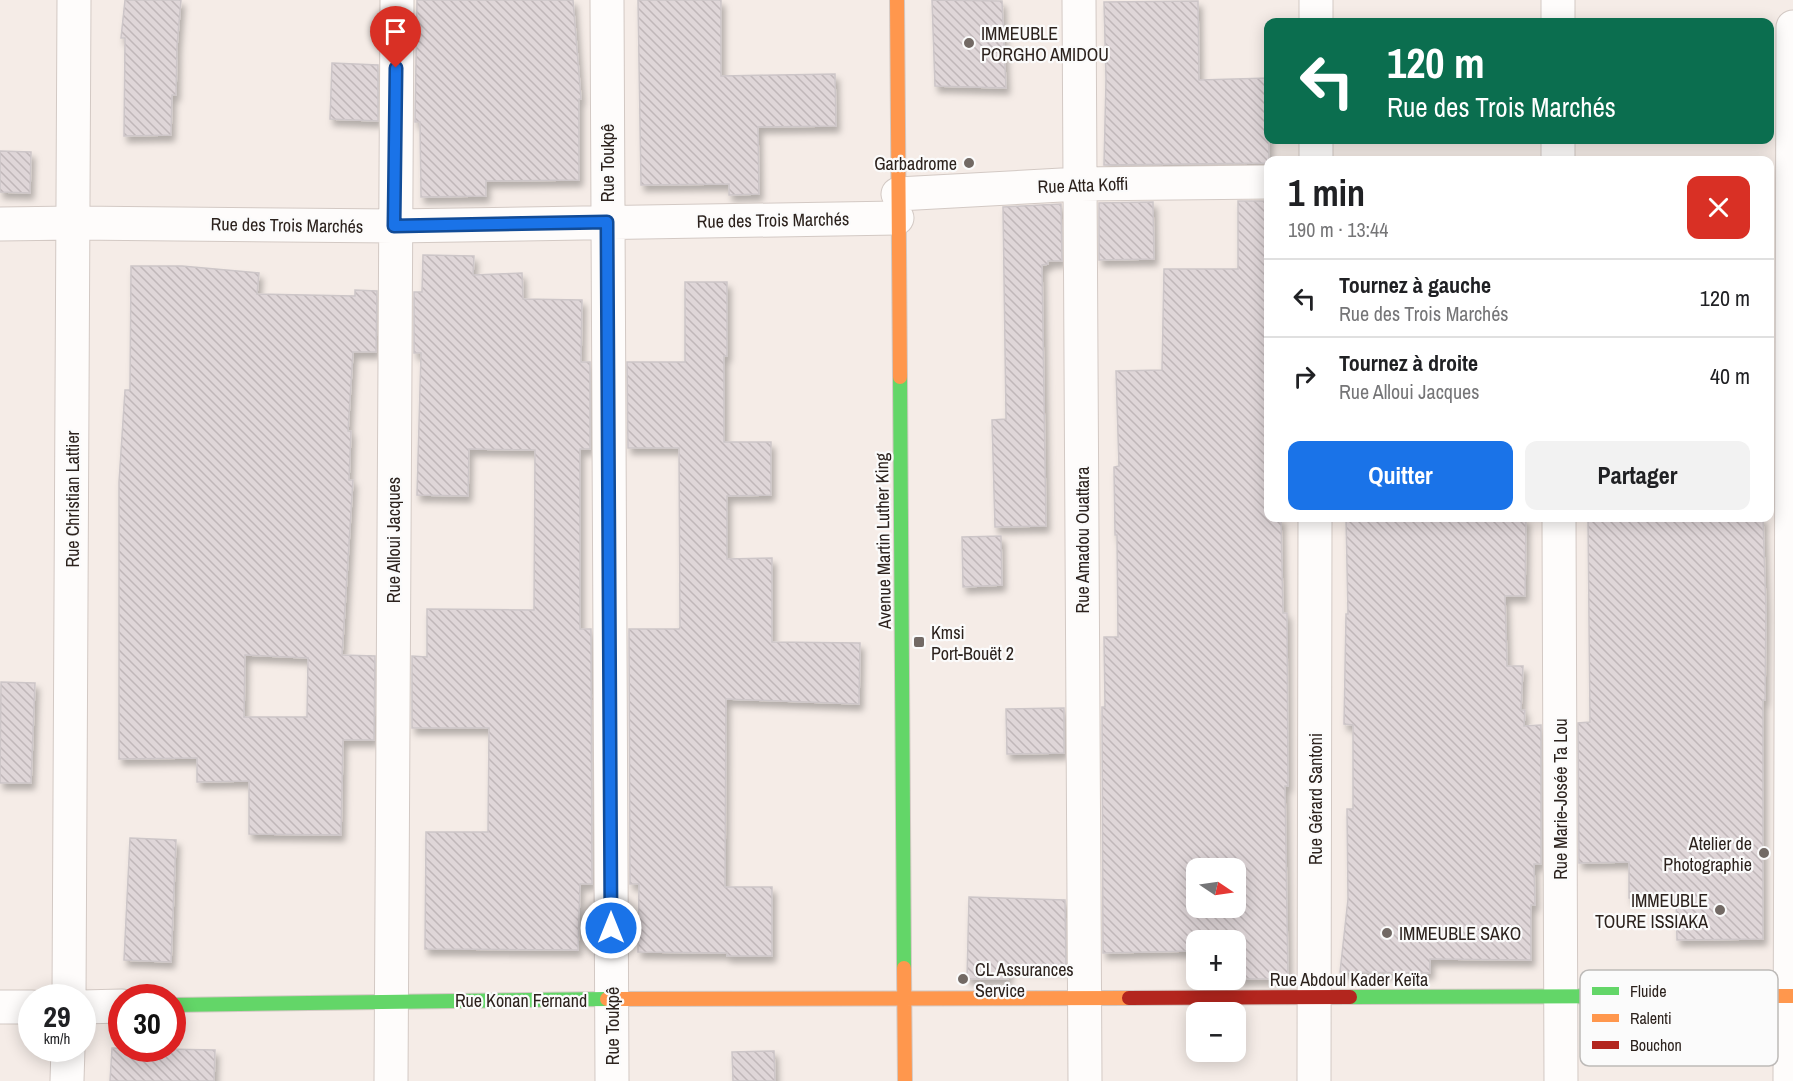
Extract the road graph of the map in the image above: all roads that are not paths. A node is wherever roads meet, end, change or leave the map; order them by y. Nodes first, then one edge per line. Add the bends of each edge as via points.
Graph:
1 (74, 0) edge
2 (397, 0) edge
3 (607, 0) edge
4 (897, 0) edge
5 (1079, 0) edge
6 (1316, 0) edge
7 (1557, 0) edge
8 (1316, 18) edge
9 (1558, 18) edge
10 (1793, 27) edge
11 (1793, 172) edge
12 (1774, 173) edge
13 (1264, 183) edge
14 (1080, 184) junction
15 (898, 206) junction
16 (607, 222) junction
17 (74, 223) junction
18 (0, 224) edge
19 (394, 226) junction
20 (1315, 522) edge
21 (1559, 522) edge
22 (69, 984) edge
23 (1561, 996) junction
24 (1580, 996) edge
25 (1792, 996) edge
26 (1314, 997) junction
27 (905, 998) junction
28 (1084, 998) junction
29 (612, 999) junction
30 (392, 1001) junction
31 (186, 1005) edge
32 (0, 1007) edge
33 (18, 1007) edge
34 (68, 1062) edge
35 (67, 1081) edge
36 (392, 1081) edge
37 (612, 1081) edge
38 (905, 1081) edge
39 (1085, 1081) edge
40 (1314, 1081) edge
41 (1561, 1081) edge
42 (1790, 1081) edge

1 - 17 street, Rue Christian Lattier
2 - 19 street, Rue Alloui Jacques
3 - 16 street, Rue Toukpê
4 - 15 street, Avenue Martin Luther King
5 - 14 street, Rue Amadou Ouattara
6 - 8 street
7 - 9 street
10 - 11 street
11 - 12 street
11 - 25 street
13 - 14 street, Rue Atta Koffi
14 - 15 street, Rue Atta Koffi
14 - 28 street, Rue Amadou Ouattara
15 - 16 street, Rue des Trois Marchés
15 - 27 street, Avenue Martin Luther King
16 - 19 street, Rue des Trois Marchés
16 - 29 street, Rue Toukpê
17 - 18 street, Rue des Trois Marchés
17 - 19 street, Rue des Trois Marchés
17 - 22 street, Rue Christian Lattier
19 - 30 street, Rue Alloui Jacques
20 - 26 street, Rue Gérard Santoni
21 - 23 street, Rue Marie-Josée Ta Lou
23 - 24 street, Rue Abdoul Kader Keïta
23 - 26 street, Rue Abdoul Kader Keïta
23 - 41 street, Rue Marie-Josée Ta Lou
25 - 42 street
26 - 28 street, Rue Abdoul Kader Keïta
26 - 40 street, Rue Gérard Santoni
27 - 28 street, Rue Abdoul Kader Keïta
27 - 29 street, Rue Konan Fernand
27 - 38 street, Avenue Martin Luther King
28 - 39 street, Rue Amadou Ouattara
29 - 30 street, Rue Konan Fernand
29 - 37 street, Rue Toukpê
30 - 31 street, Rue Konan Fernand
30 - 36 street, Rue Alloui Jacques
32 - 33 street
34 - 35 street

